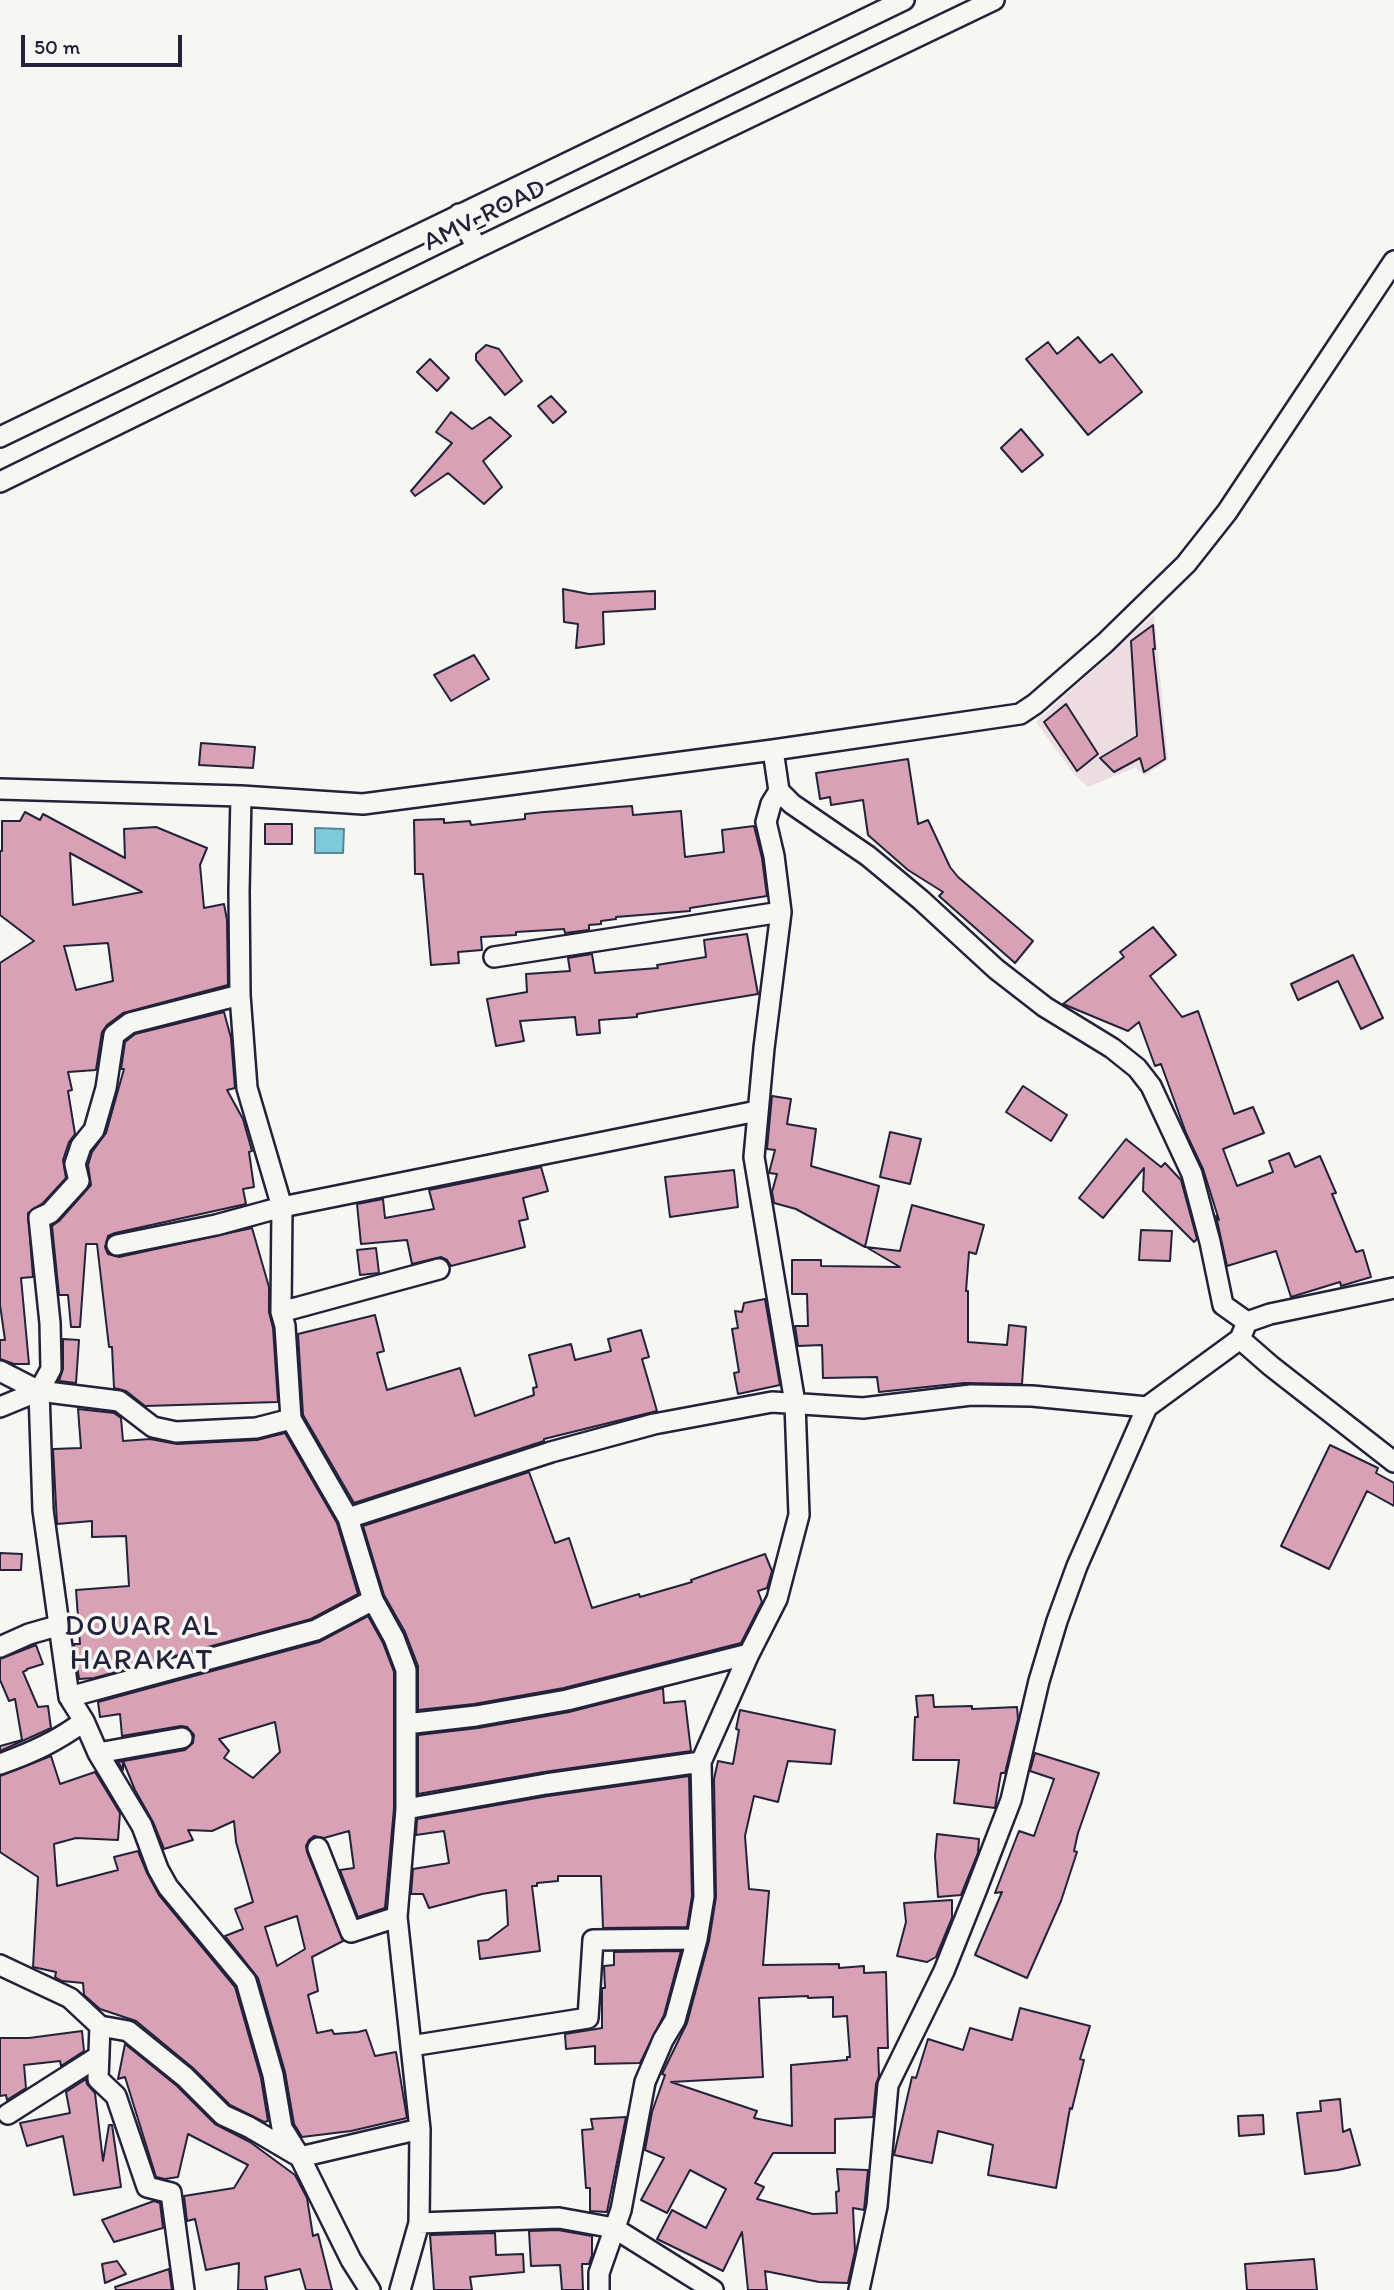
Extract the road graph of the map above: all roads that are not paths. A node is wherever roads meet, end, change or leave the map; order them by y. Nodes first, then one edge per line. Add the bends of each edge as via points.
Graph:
1 (904, 0) edge
2 (994, 0) edge
3 (459, 214) junction
4 (477, 248) junction
5 (1394, 261) edge
6 (0, 437) edge
7 (0, 482) edge
8 (773, 750) junction
9 (0, 789) edge
10 (779, 791) junction
11 (241, 796) junction
12 (781, 912) junction
13 (494, 957) dead end
14 (240, 995) junction
15 (757, 1111) junction
16 (282, 1207) junction
17 (117, 1245) dead end
18 (439, 1269) dead end
19 (1394, 1288) edge
20 (281, 1312) junction
21 (1244, 1331) junction
22 (0, 1371) edge
23 (39, 1391) junction
24 (794, 1404) junction
25 (0, 1407) edge
26 (1147, 1407) junction
27 (291, 1419) junction
28 (1394, 1462) edge
29 (348, 1518) junction
30 (373, 1600) junction
31 (57, 1626) junction
32 (0, 1647) edge
33 (749, 1654) junction
34 (69, 1697) junction
35 (83, 1721) junction
36 (406, 1724) junction
37 (183, 1738) dead end
38 (98, 1753) junction
39 (701, 1762) junction
40 (0, 1764) edge
41 (407, 1809) junction
42 (318, 1848) dead end
43 (397, 1917) junction
44 (697, 1939) junction
45 (0, 1965) edge
46 (100, 2026) junction
47 (411, 2046) junction
48 (99, 2056) junction
49 (8, 2114) dead end
50 (420, 2129) junction
51 (300, 2157) junction
52 (419, 2223) junction
53 (614, 2228) junction
54 (184, 2290) edge
55 (370, 2290) edge
56 (400, 2290) edge
57 (599, 2290) edge
58 (713, 2290) edge
59 (859, 2290) edge

1 - 3 street
2 - 4 street, AMV_ROAD
3 - 4 street
3 - 6 street
4 - 7 street, AMV_ROAD
5 - 8 street via 1227,512 1186,564 1035,704 996,718
8 - 10 street
8 - 11 street via 363,804
9 - 11 street
10 - 12 street via 766,822
10 - 21 street via 868,856 1045,1007 1137,1068 1151,1086 1192,1174 1223,1305
11 - 14 street
12 - 13 street
12 - 15 street
14 - 16 street via 247,1088
14 - 23 street via 130,1023 114,1035 94,1130 80,1146 75,1164 79,1181 50,1213 39,1218 51,1369
15 - 16 street
15 - 24 street via 754,1157
16 - 17 street
16 - 20 street
18 - 20 street
19 - 21 street via 1270,1314
20 - 27 street
21 - 26 street
21 - 28 street
22 - 23 street
23 - 25 street
23 - 27 street via 119,1401 153,1427 176,1432 256,1428
23 - 31 street via 43,1510
24 - 26 street via 863,1408 971,1395
24 - 29 street via 772,1402 654,1424
24 - 33 street via 799,1515 777,1599
26 - 59 street via 1057,1622 1010,1800 976,1891 888,2085 877,2206
27 - 29 street
29 - 30 street
30 - 34 street via 316,1630
30 - 36 street via 407,1670
31 - 32 street
31 - 34 street
33 - 36 street via 567,1700
33 - 39 street
34 - 35 street
35 - 38 street
35 - 40 street via 64,1737
36 - 41 street
37 - 38 street
38 - 51 street via 142,1826 168,1887 246,1981 282,2128
39 - 41 street
39 - 44 street via 704,1897
41 - 43 street
42 - 43 street via 351,1932
43 - 47 street
44 - 47 street via 593,1940 588,2018
44 - 53 street via 675,2020 645,2082
45 - 46 street via 70,1998
46 - 48 street
46 - 51 street via 128,2031 223,2115
47 - 50 street
48 - 49 street
48 - 54 street via 98,2079 116,2096 147,2187 171,2193
50 - 51 street
50 - 52 street
51 - 55 street
52 - 53 street via 559,2218
52 - 56 street
53 - 57 street via 599,2273
53 - 58 street

